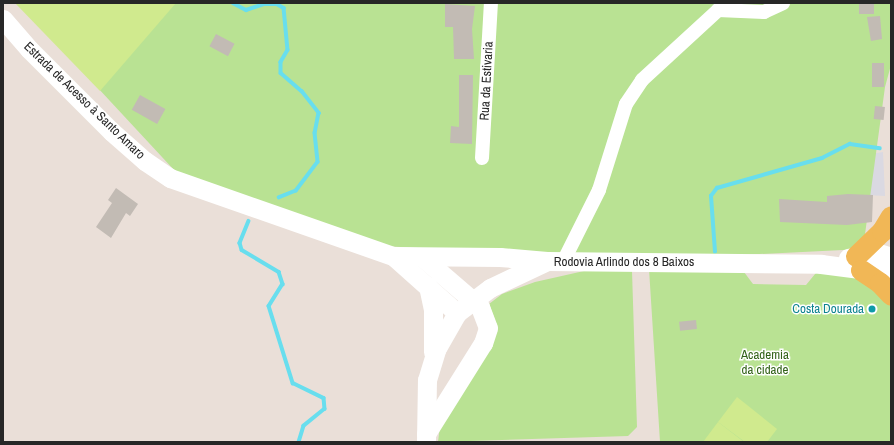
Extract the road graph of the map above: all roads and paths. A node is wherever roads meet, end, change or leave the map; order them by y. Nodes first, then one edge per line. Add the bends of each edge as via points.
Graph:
1 (491, 3) edge
2 (783, 3) edge
3 (3, 19) edge
4 (482, 158) dead end
5 (891, 216) edge
6 (393, 256) junction
7 (891, 256) edge
8 (422, 258) junction
9 (556, 261) junction
10 (858, 263) junction
11 (891, 267) edge
12 (428, 286) junction
13 (891, 296) edge
14 (472, 299) junction
15 (457, 313) junction
16 (434, 357) junction
17 (425, 439) edge

1 - 4 street, Rua da Estivaria
2 - 9 street via 764,12 718,10 642,80 626,104 598,190
3 - 6 main road, Estrada de Acesso à Santo Amaro via 29,49 145,161 170,178
5 - 10 main road
6 - 8 main road
6 - 12 main road
7 - 10 main road, Rodovia Arlindo dos 8 Baixos via 879,253
8 - 9 main road via 500,257
8 - 14 main road
9 - 10 main road, Rodovia Arlindo dos 8 Baixos
9 - 14 main road, Rodovia Arlindo dos 8 Baixos
10 - 11 main road, Rodovia Arlindo dos 8 Baixos via 879,272
10 - 13 main road
12 - 15 main road
12 - 16 main road via 433,309
14 - 15 main road, Rodovia Arlindo dos 8 Baixos
14 - 17 main road via 486,317 486,336
15 - 16 main road, Rodovia Arlindo dos 8 Baixos
16 - 17 main road, Rodovia Arlindo dos 8 Baixos via 425,394

